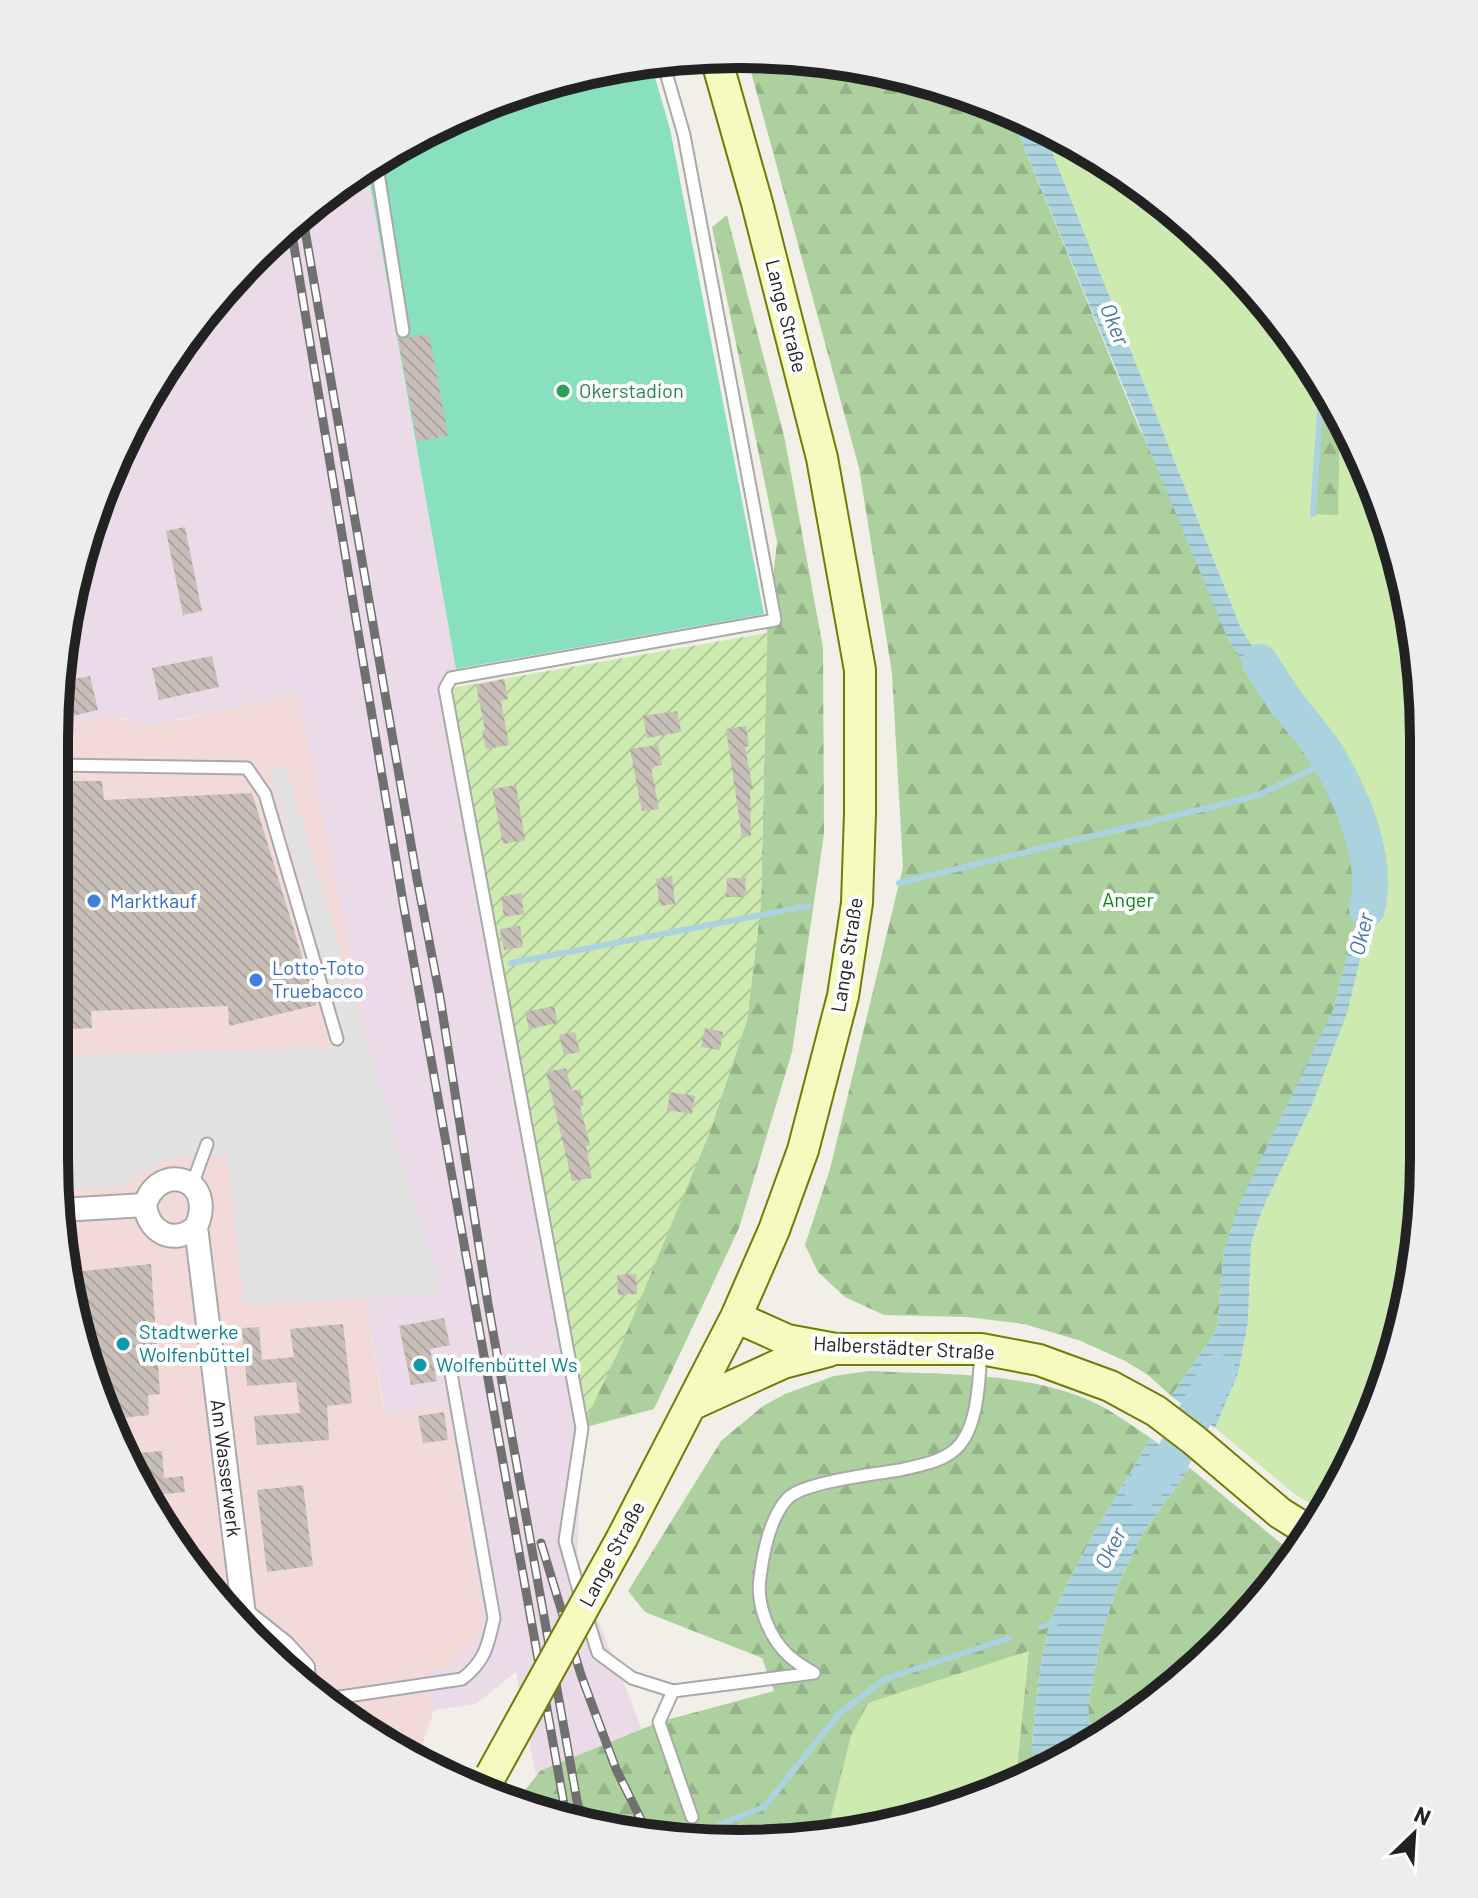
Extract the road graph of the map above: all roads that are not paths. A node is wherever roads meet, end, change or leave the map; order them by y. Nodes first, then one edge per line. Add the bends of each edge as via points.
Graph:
1 (719, 68) edge
2 (666, 72) edge
3 (378, 174) edge
4 (403, 331) dead end
5 (68, 765) edge
6 (337, 1039) dead end
7 (207, 1144) dead end
8 (192, 1185) junction
9 (145, 1205) junction
10 (70, 1209) edge
11 (196, 1227) junction
12 (736, 1317) junction
13 (836, 1349) junction
14 (981, 1349) junction
15 (449, 1362) dead end
16 (693, 1404) junction
17 (1301, 1526) edge
18 (243, 1610) edge
19 (271, 1639) edge
20 (303, 1668) edge
21 (673, 1691) junction
22 (339, 1697) edge
23 (487, 1781) edge
24 (692, 1817) dead end

1 - 12 main road, Lange Straße via 822,458 860,670 857,903 843,996 803,1150
2 - 21 lane via 684,135 775,620 451,678 445,689 582,1428 565,1541 598,1653 632,1678
3 - 4 lane
5 - 6 lane via 247,768 265,794
7 - 8 lane
8 - 9 street via 165,1180 148,1194
8 - 11 street, Am Wasserwerk via 203,1211
9 - 10 street
9 - 11 street via 151,1226 161,1234 173,1237
11 - 18 street, Am Wasserwerk
12 - 13 main road, Halberstädter Straße via 787,1340
12 - 16 main road, Lange Straße
13 - 14 main road, Halberstädter Straße
13 - 16 main road via 783,1363
14 - 17 main road, Halberstädter Straße via 1039,1360 1110,1386 1156,1411
14 - 21 lane via 977,1400 966,1434 953,1452 924,1465 812,1486 790,1496 779,1513 763,1556 758,1591 767,1623 787,1655 814,1673
15 - 22 lane via 494,1618 488,1645 478,1667 462,1679
16 - 23 main road, Lange Straße, bridge
19 - 20 street, Am Wasserwerk
21 - 24 lane via 659,1722

